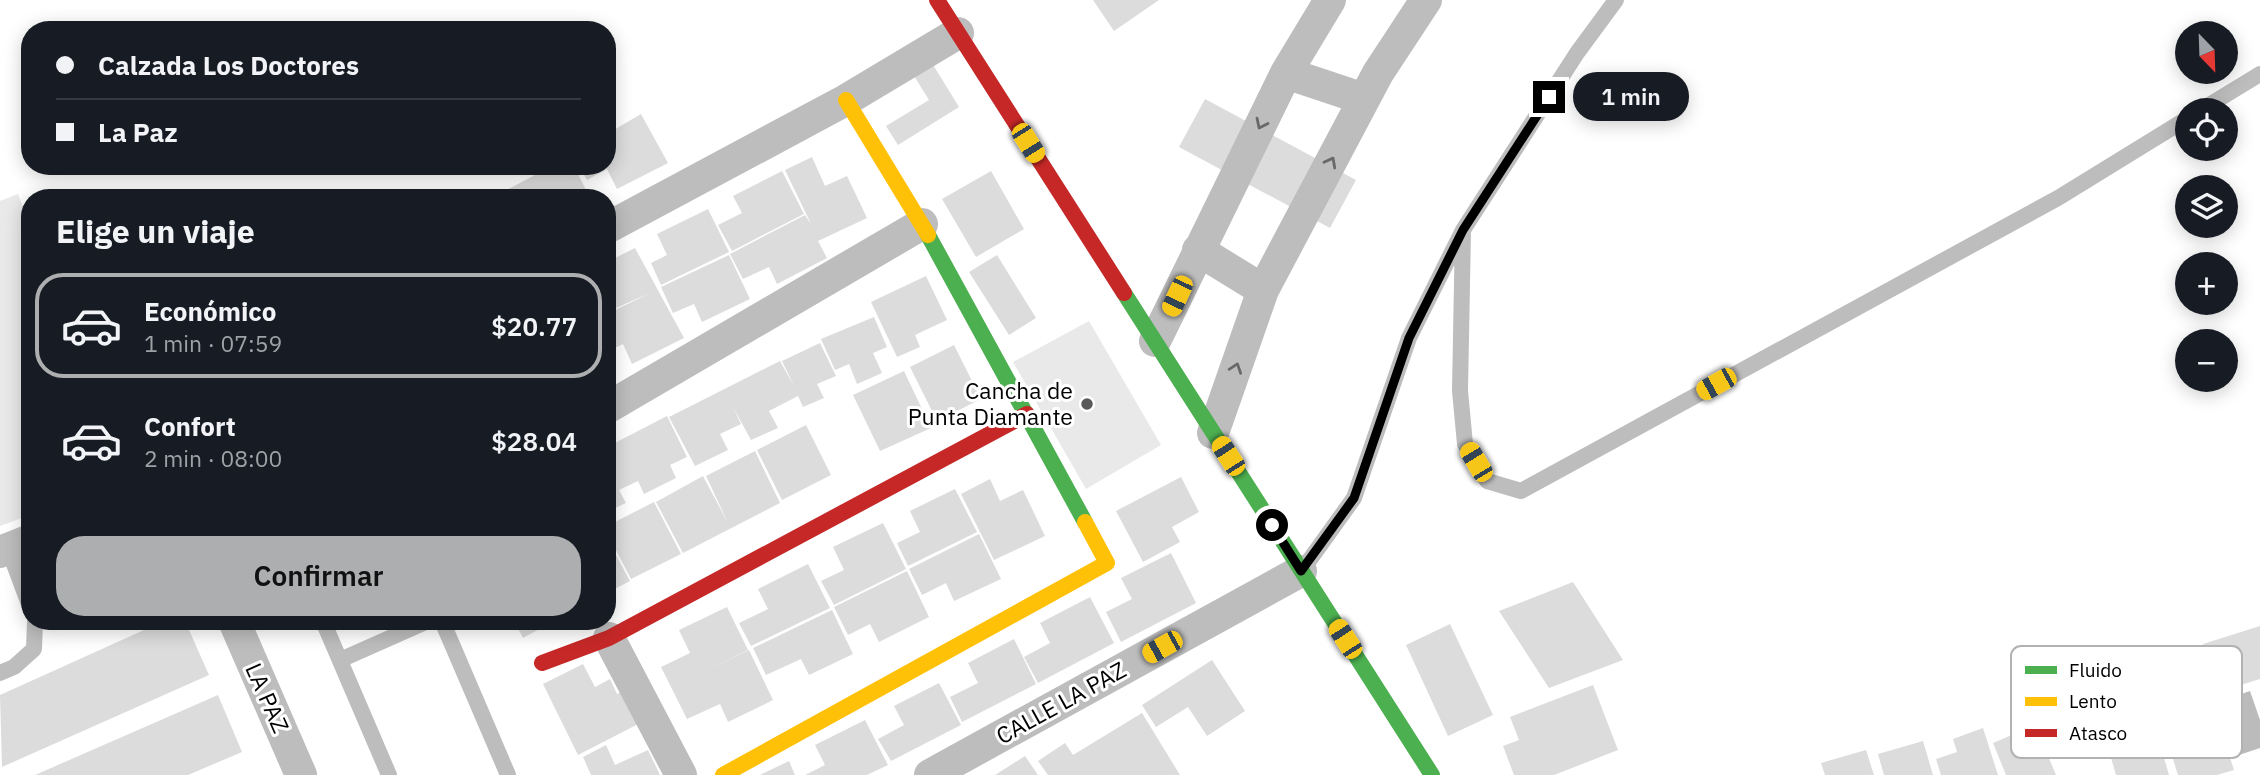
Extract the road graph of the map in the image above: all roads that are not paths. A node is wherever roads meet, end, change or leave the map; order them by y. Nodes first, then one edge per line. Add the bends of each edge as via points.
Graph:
1 (937, 0) edge
2 (1330, 0) edge
3 (1426, 0) edge
4 (1616, 0) edge
5 (958, 33) junction
6 (1286, 73) junction
7 (2260, 74) edge
8 (2221, 98) edge
9 (1364, 99) junction
10 (846, 100) junction
11 (2175, 126) edge
12 (616, 223) edge
13 (922, 224) junction
14 (1463, 230) junction
15 (1198, 250) junction
16 (1263, 290) junction
17 (1155, 341) junction
18 (616, 403) edge
19 (1027, 414) junction
20 (1213, 433) junction
21 (13, 547) edge
22 (1301, 571) junction
23 (21, 575) edge
24 (35, 630) edge
25 (238, 630) edge
26 (327, 630) edge
27 (408, 630) edge
28 (446, 630) edge
29 (609, 638) junction
30 (340, 660) junction
31 (542, 663) dead end
32 (0, 673) edge
33 (301, 775) edge
34 (390, 775) edge
35 (508, 775) edge
36 (681, 775) edge
37 (723, 775) edge
38 (930, 775) edge
39 (1433, 775) edge

1 - 5 street
2 - 6 street
3 - 9 street
4 - 14 lane
5 - 10 street
5 - 17 street
6 - 9 street
6 -> 15 street
7 - 8 lane
16 -> 9 street
10 - 12 street
10 - 13 street
11 - 14 lane via 2058,198 1521,491 1487,481 1465,443 1460,391
13 - 18 street
13 - 19 street
14 - 22 lane via 1409,338 1354,498
15 - 16 street
15 - 17 street
20 -> 16 street
17 - 20 street
19 - 29 street
19 - 37 street via 1107,563
20 - 22 street
21 - 23 lane
22 - 38 street, CALLE LA PAZ
22 - 39 street
24 - 32 lane via 34,649
25 - 33 street, LA PAZ
26 - 30 lane
27 - 30 lane
28 - 35 lane
29 - 31 street
29 - 36 street
30 - 34 lane

